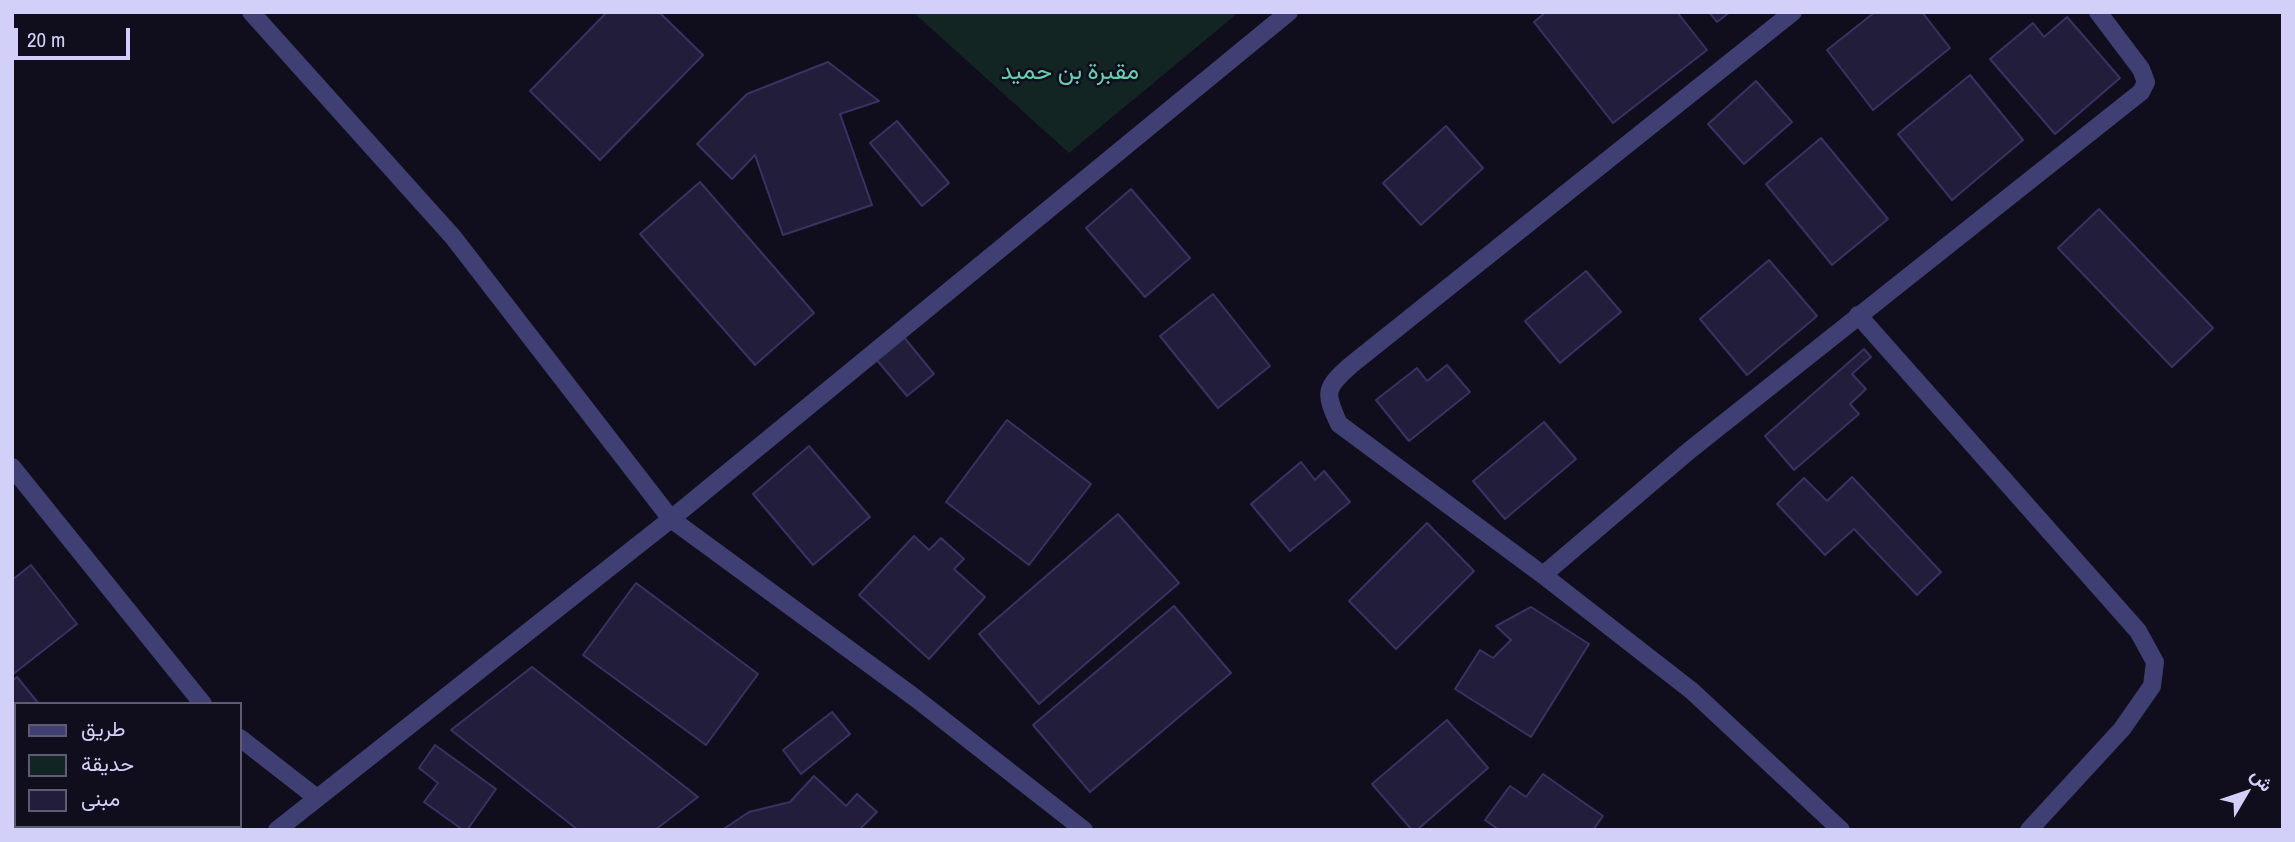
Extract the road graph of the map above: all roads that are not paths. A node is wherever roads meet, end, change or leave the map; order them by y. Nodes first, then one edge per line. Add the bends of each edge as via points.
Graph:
1 (251, 12) edge
2 (1289, 12) edge
3 (1793, 12) edge
4 (2098, 12) edge
5 (1858, 315) junction
6 (12, 467) edge
7 (671, 519) junction
8 (1544, 575) junction
9 (201, 702) edge
10 (242, 740) edge
11 (317, 798) junction
12 (277, 830) edge
13 (1084, 830) edge
14 (1842, 830) edge
15 (2029, 830) edge

1 - 7 street via 453,237
2 - 7 street
3 - 8 street via 1332,382 1328,401 1339,424
4 - 5 street via 2141,69 2146,82 2141,92
5 - 8 street
5 - 15 street via 2138,631 2155,662 2152,686 2122,729
6 - 9 street
7 - 11 street
7 - 13 street via 914,697
8 - 14 street via 1692,691
10 - 11 street
11 - 12 street

